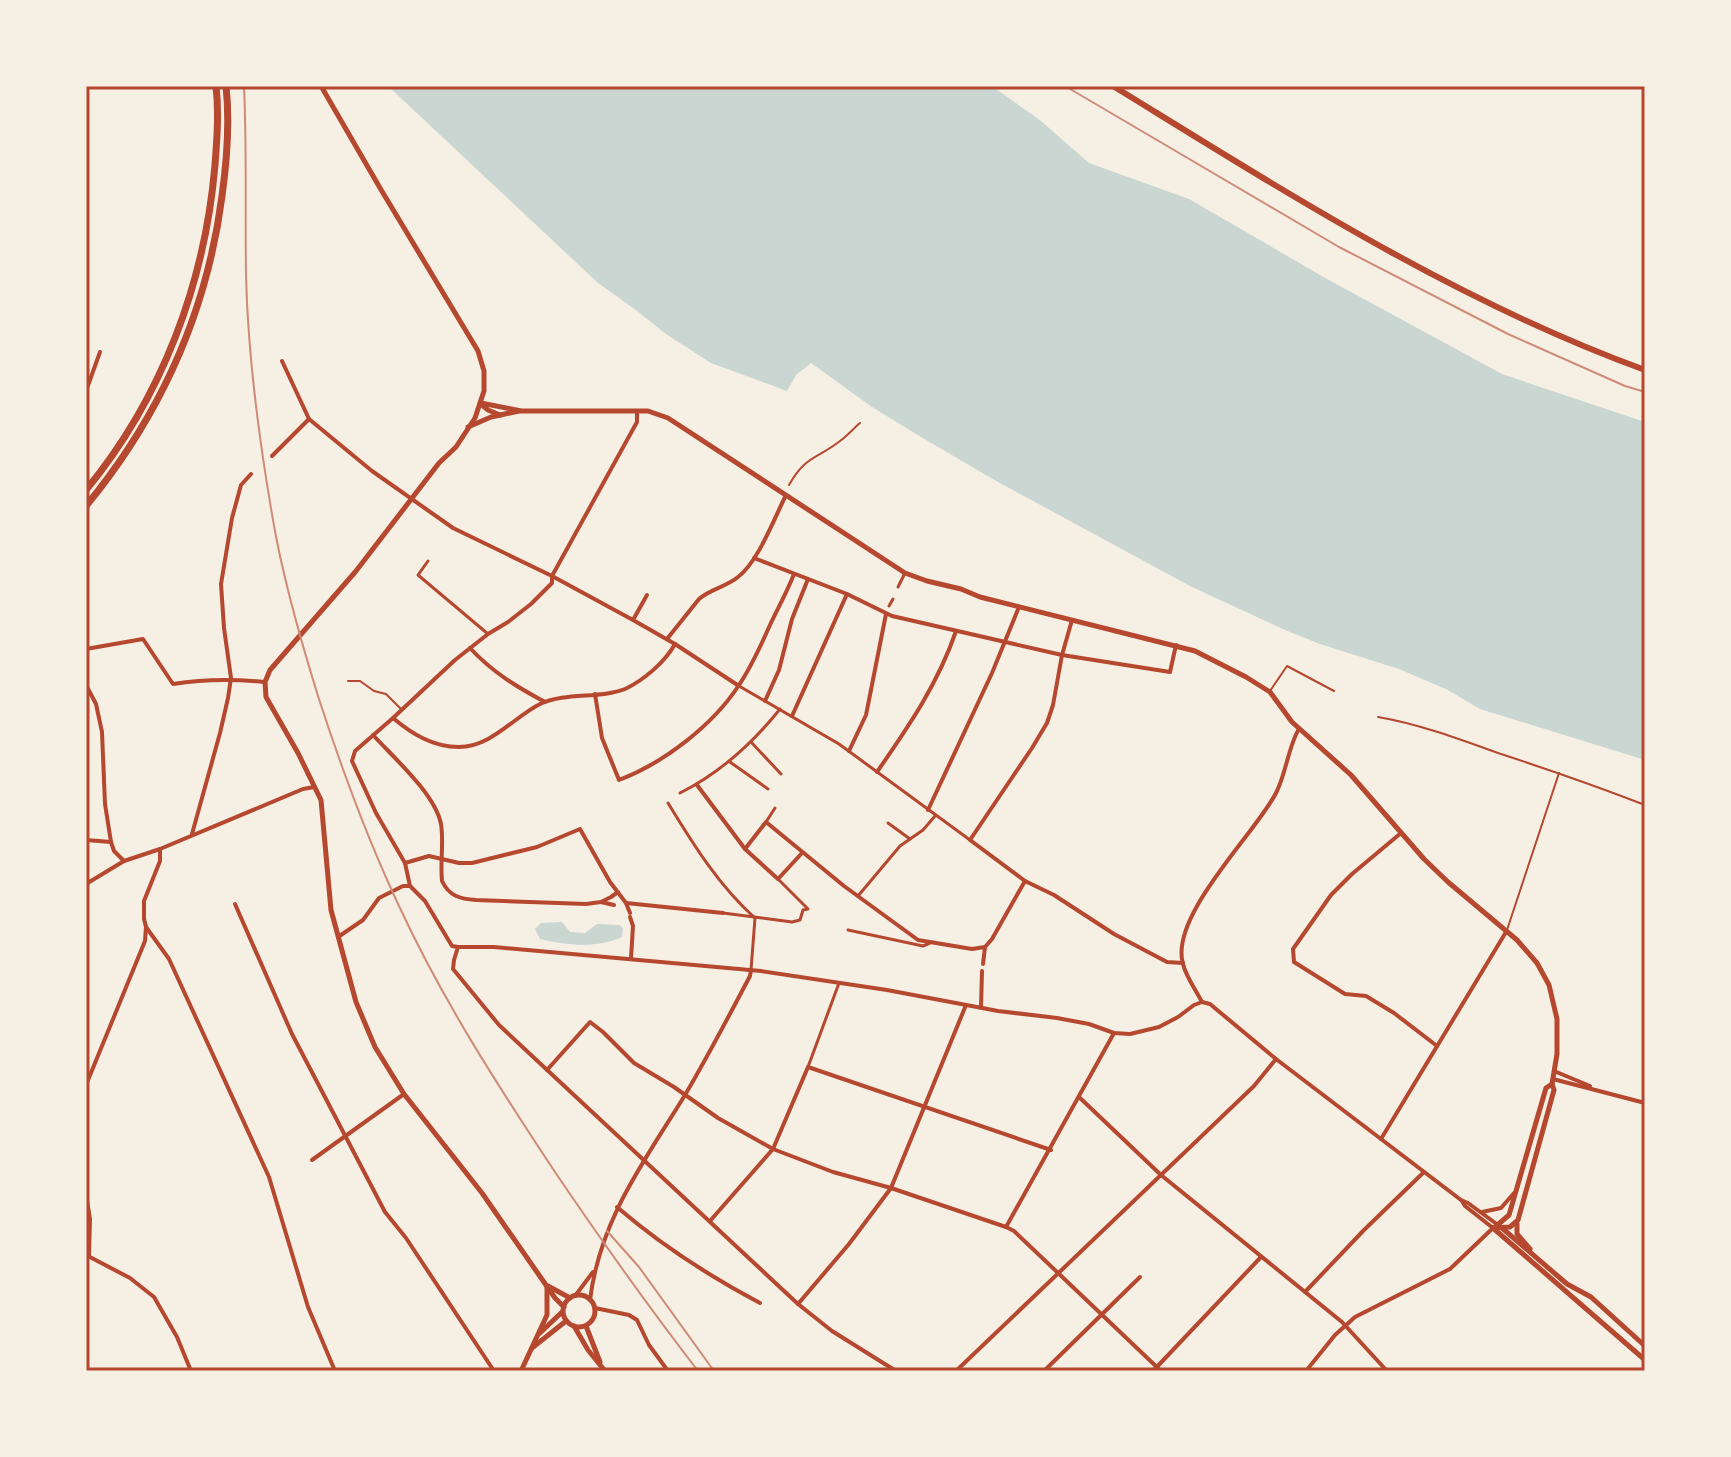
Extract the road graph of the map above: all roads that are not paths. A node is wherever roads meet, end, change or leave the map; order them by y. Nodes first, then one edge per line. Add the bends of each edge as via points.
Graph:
1 (216, 86) edge
2 (226, 86) edge
3 (321, 86) edge
4 (1113, 86) edge
5 (100, 352) dead end
6 (282, 361) dead end
7 (1645, 370) edge
8 (86, 391) edge
9 (481, 403) junction
10 (521, 411) junction
11 (637, 411) junction
12 (502, 416) junction
13 (309, 419) junction
14 (860, 423) dead end
15 (467, 428) junction
16 (272, 456) dead end
17 (251, 474) dead end
18 (789, 485) dead end
19 (86, 490) edge
20 (786, 495) junction
21 (411, 499) junction
22 (86, 506) edge
23 (754, 558) junction
24 (428, 561) dead end
25 (905, 573) junction
26 (795, 574) junction
27 (552, 576) junction
28 (808, 579) junction
29 (898, 587) dead end
30 (847, 594) junction
31 (647, 595) dead end
32 (893, 599) dead end
33 (889, 606) dead end
34 (1019, 607) junction
35 (887, 613) junction
36 (633, 620) junction
37 (1072, 620) junction
38 (956, 631) junction
39 (488, 634) junction
40 (667, 639) junction
41 (1004, 643) junction
42 (675, 644) junction
43 (1176, 645) junction
44 (470, 648) junction
45 (86, 649) edge
46 (1062, 655) junction
47 (231, 678) junction
48 (348, 681) dead end
49 (265, 682) junction
50 (86, 685) edge
51 (739, 686) junction
52 (1334, 691) dead end
53 (1270, 692) junction
54 (595, 694) junction
55 (765, 701) junction
56 (545, 702) junction
57 (402, 709) junction
58 (780, 709) junction
59 (792, 716) junction
60 (1378, 717) dead end
61 (393, 718) junction
62 (1299, 729) junction
63 (373, 735) junction
64 (751, 742) junction
65 (849, 751) junction
66 (730, 762) junction
67 (877, 772) junction
68 (1559, 773) junction
69 (781, 774) dead end
70 (697, 785) junction
71 (314, 787) junction
72 (768, 789) dead end
73 (680, 793) dead end
74 (668, 803) dead end
75 (1645, 805) edge
76 (775, 808) dead end
77 (928, 810) junction
78 (935, 816) junction
79 (766, 822) junction
80 (888, 823) dead end
81 (1402, 833) junction
82 (192, 834) junction
83 (910, 839) junction
84 (86, 840) edge
85 (970, 840) junction
86 (111, 842) junction
87 (160, 849) junction
88 (745, 849) junction
89 (802, 853) junction
90 (443, 859) junction
91 (124, 861) junction
92 (405, 863) junction
93 (778, 879) junction
94 (1025, 881) junction
95 (86, 884) edge
96 (410, 886) junction
97 (618, 892) junction
98 (858, 896) junction
99 (601, 902) junction
100 (626, 903) junction
101 (235, 904) dead end
102 (614, 905) dead end
103 (723, 913) joint
104 (755, 918) junction
105 (146, 927) junction
106 (848, 930) dead end
107 (1507, 931) junction
108 (338, 937) junction
109 (930, 943) junction
110 (458, 947) junction
111 (985, 947) junction
112 (631, 958) junction
113 (1183, 963) junction
114 (751, 970) junction
115 (839, 983) junction
116 (1202, 1002) junction
117 (966, 1005) junction
118 (981, 1007) junction
119 (1114, 1033) junction
120 (1437, 1046) junction
121 (1276, 1059) junction
122 (808, 1067) junction
123 (547, 1070) junction
124 (1554, 1071) junction
125 (1552, 1081) junction
126 (86, 1085) edge
127 (1596, 1089) junction
128 (404, 1094) junction
129 (685, 1095) junction
130 (1079, 1097) junction
131 (1645, 1103) edge
132 (925, 1107) junction
133 (344, 1137) junction
134 (1381, 1139) junction
135 (773, 1149) junction
136 (1051, 1150) junction
137 (312, 1160) dead end
138 (643, 1160) junction
139 (1424, 1172) junction
140 (1161, 1175) junction
141 (891, 1188) junction
142 (1517, 1188) junction
143 (86, 1194) edge
144 (1461, 1200) junction
145 (617, 1207) junction
146 (1482, 1213) junction
147 (1518, 1220) junction
148 (710, 1221) junction
149 (1006, 1227) junction
150 (1498, 1227) junction
151 (88, 1255) edge
152 (1535, 1256) junction
153 (1261, 1257) junction
154 (594, 1270) junction
155 (1058, 1274) junction
156 (1140, 1277) dead end
157 (547, 1285) junction
158 (1304, 1293) junction
159 (573, 1297) junction
160 (590, 1300) junction
161 (760, 1303) dead end
162 (798, 1304) junction
163 (595, 1308) junction
164 (563, 1309) junction
165 (1101, 1316) junction
166 (566, 1321) junction
167 (1344, 1325) junction
168 (574, 1326) junction
169 (586, 1326) junction
170 (535, 1338) junction
171 (1645, 1346) edge
172 (531, 1348) junction
173 (1645, 1360) edge
174 (603, 1369) edge
175 (1157, 1370) edge
176 (191, 1371) edge
177 (335, 1371) edge
178 (494, 1371) edge
179 (521, 1371) edge
180 (668, 1371) edge
181 (896, 1371) edge
182 (956, 1371) edge
183 (1044, 1371) edge
184 (1306, 1371) edge
185 (1387, 1371) edge

1 - 19 highway via 214,181 189,301 145,402
2 - 22 highway via 228,141 218,229 199,302 175,367 136,438
3 - 9 street via 478,351 484,371
4 - 7 main road via 1406,260
5 - 8 street
6 - 13 street
9 - 10 street
9 - 12 street
9 - 15 street
10 - 11 street
10 - 12 street
11 - 20 street via 668,418
11 - 27 street via 637,422
12 - 15 street
13 - 16 street
13 - 21 street
14 - 18 lane via 806,462
15 - 21 street
17 - 47 street via 241,485 232,518 221,584
20 - 23 street
20 - 25 street
21 - 27 street via 445,523
21 - 49 street
23 - 26 street
23 - 40 street via 737,578 705,593
24 - 39 street via 418,575
25 - 29 street
25 - 34 street
26 - 28 street
26 - 51 street
27 - 36 street
27 - 39 street via 552,583 531,604
28 - 30 street
28 - 55 street
30 - 35 street
30 - 59 street
31 - 36 street
32 - 33 street
34 - 37 street
34 - 41 street
35 - 38 street
35 - 65 street via 866,715
36 - 40 street
37 - 43 street
37 - 46 street
38 - 41 street
38 - 67 street via 923,703
39 - 44 street
40 - 42 street
41 - 46 street
41 - 77 street
42 - 51 street
42 - 54 street via 665,659 624,689
43 - 46 street via 1170,672
43 - 53 street via 1211,658
44 - 56 street via 507,681
44 - 57 street
45 - 47 street via 143,639 173,684
46 - 85 street via 1047,723
47 - 49 street
47 - 82 street
48 - 57 lane via 386,694
49 - 71 street via 269,705
50 - 86 street via 102,732
51 - 54 street via 719,711 660,762 619,780 602,738
51 - 55 street
52 - 53 lane via 1287,666
53 - 62 street
54 - 56 street
55 - 58 street
56 - 61 street via 463,748 427,741
57 - 61 street
58 - 59 street
58 - 64 street
59 - 65 street
60 - 68 lane
61 - 63 street
62 - 81 street via 1340,762
62 - 113 street via 1276,793 1203,895 1187,929
63 - 90 street via 435,807
63 - 92 street via 352,761
64 - 66 street
64 - 69 street
65 - 67 street
66 - 70 street
66 - 72 street
67 - 77 street
68 - 75 lane
68 - 107 lane
70 - 73 street
70 - 88 street
71 - 82 street
71 - 108 street via 321,800
74 - 104 street via 696,850
76 - 79 street
77 - 78 street
78 - 83 street
78 - 85 street
79 - 88 street
79 - 89 street
80 - 83 street
81 - 107 street via 1448,882
81 - 120 street via 1331,895 1292,956 1345,994 1366,996 1394,1013
82 - 87 street
83 - 98 street
84 - 86 street
85 - 94 street
86 - 91 street
87 - 91 street
87 - 105 street via 144,901
88 - 93 street
89 - 93 street
89 - 98 street
90 - 92 street via 429,856
90 - 97 street via 485,860 580,829
90 - 99 street via 442,881 460,899
91 - 95 street
92 - 96 street
93 - 104 street via 808,909 792,922
94 - 111 street
94 - 113 street via 1167,962
96 - 108 street via 379,898 363,920
96 - 110 street via 452,946
97 - 99 street
97 - 100 street
98 - 109 street via 918,940
99 - 102 street
100 - 103 street
100 - 112 street via 633,926
101 - 133 street
103 - 104 street
104 - 114 street
105 - 126 street via 145,941
105 - 177 street via 169,959 269,1177 308,1307
106 - 109 street via 923,946
107 - 120 street
107 - 124 street via 1537,963 1549,985 1557,1019
108 - 128 street via 356,1002
109 - 111 street
110 - 112 street
110 - 123 street via 453,969 499,1025
111 - 118 street
112 - 114 street
113 - 116 street
114 - 115 street
114 - 129 street
115 - 117 street
115 - 122 street
116 - 119 street via 1159,1027
116 - 121 street
117 - 118 street
117 - 132 street
118 - 119 street via 1089,1024
119 - 130 street
120 - 134 street
121 - 134 street
121 - 140 street
122 - 132 street
122 - 135 street
123 - 129 street via 590,1022 634,1063
123 - 138 street
124 - 125 street
124 - 127 street
125 - 127 street
125 - 142 street
125 - 147 street via 1554,1090
127 - 131 street
128 - 133 street
128 - 157 street
129 - 135 street
129 - 138 street
130 - 136 street
130 - 140 street
132 - 136 street
132 - 141 street
133 - 137 street
133 - 178 street via 385,1212
134 - 139 street
135 - 141 street
135 - 148 street
136 - 149 street
138 - 145 street
138 - 148 street
139 - 144 street
139 - 158 street
140 - 153 street
140 - 155 street
141 - 149 street
141 - 162 street
142 - 146 street via 1501,1208
142 - 150 street via 1509,1215
143 - 151 street
144 - 146 street
144 - 150 street
145 - 154 street
145 - 161 street via 660,1242
146 - 150 street
147 - 150 street
147 - 152 street via 1517,1234
148 - 162 street
149 - 155 street
150 - 152 street
150 - 167 street via 1450,1269
150 - 173 street
151 - 176 street via 154,1297
152 - 171 street
153 - 158 street
153 - 175 street
154 - 159 street
154 - 160 street
155 - 165 street
155 - 182 street
156 - 165 street
157 - 159 street
157 - 164 street
157 - 170 street via 547,1315
158 - 167 street
159 - 160 street
159 - 164 street
160 - 163 street
162 - 181 street
163 - 169 street
163 - 180 street via 637,1320
164 - 166 street
164 - 170 street
165 - 175 street
165 - 183 street
166 - 168 street
166 - 172 street
167 - 184 street
167 - 185 street
168 - 169 street
168 - 174 street
169 - 174 street
170 - 172 street
172 - 179 street

